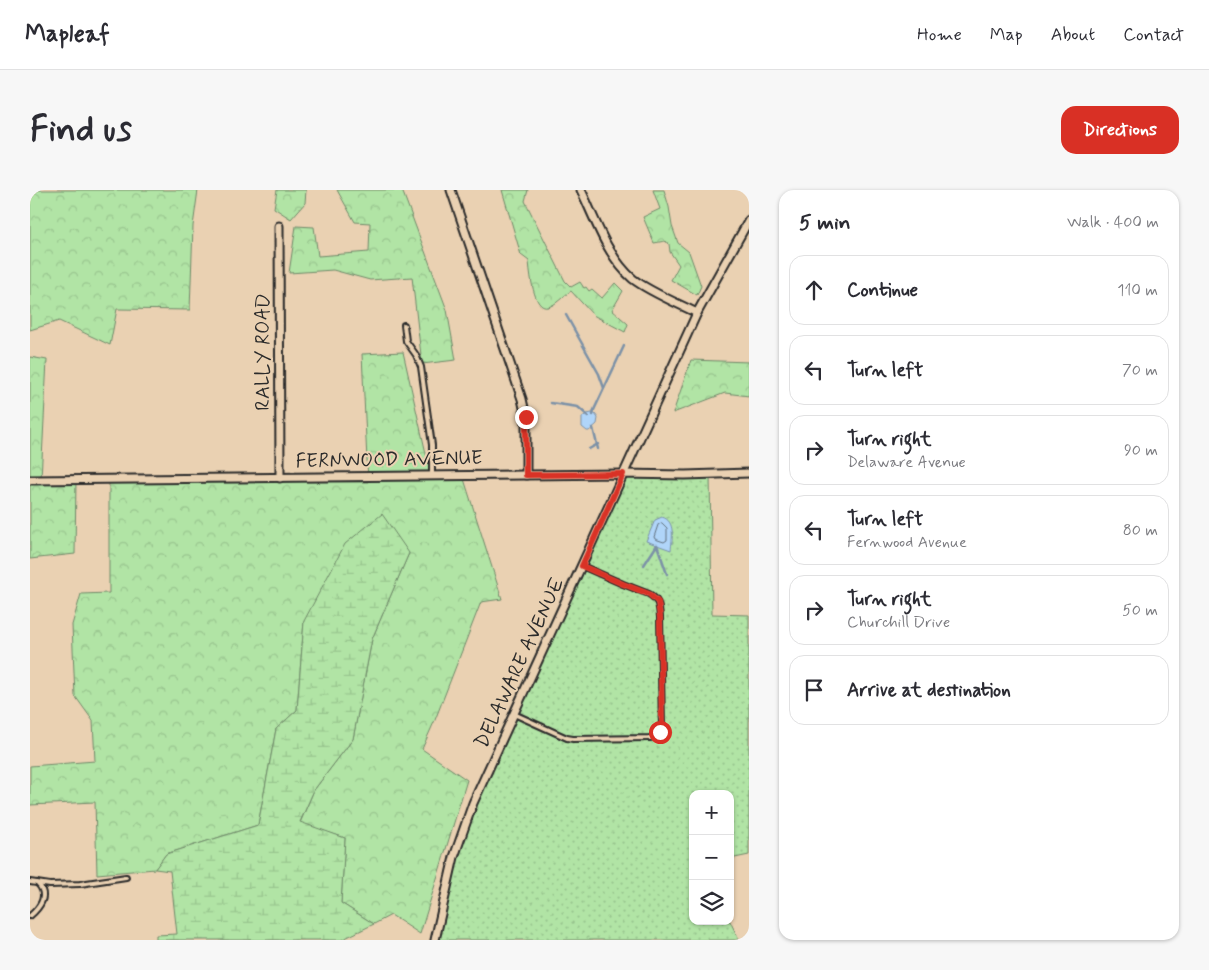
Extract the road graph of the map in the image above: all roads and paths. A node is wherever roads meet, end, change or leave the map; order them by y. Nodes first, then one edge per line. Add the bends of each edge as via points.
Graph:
1 (451, 190) edge
2 (581, 190) edge
3 (749, 220) edge
4 (279, 226) dead end
5 (697, 313) junction
6 (404, 325) dead end
7 (749, 473) edge
8 (623, 474) junction
9 (526, 475) junction
10 (432, 476) junction
11 (280, 478) junction
12 (30, 480) edge
13 (582, 566) junction
14 (514, 714) junction
15 (126, 878) dead end
16 (30, 882) edge
17 (37, 883) junction
18 (30, 916) edge
19 (435, 940) edge

1 - 9 street via 522,399 526,417
2 - 5 street via 621,267 639,283
3 - 5 street, DELAWARE AVENUE
4 - 11 street, RALLY ROAD
5 - 8 street, DELAWARE AVENUE
6 - 10 lane via 406,342 421,367 432,445
7 - 8 street, FERNWOOD AVENUE
8 - 9 street, FERNWOOD AVENUE
8 - 13 street, DELAWARE AVENUE
9 - 10 street, FERNWOOD AVENUE
10 - 11 street, FERNWOOD AVENUE
11 - 12 street, FERNWOOD AVENUE
13 - 14 street, DELAWARE AVENUE
13 - 14 lane via 649,594 658,602 662,728 650,738 580,740 567,738
14 - 19 street, DELAWARE AVENUE via 458,843
15 - 17 lane via 80,884
16 - 17 lane
17 - 18 lane via 43,891 42,899

